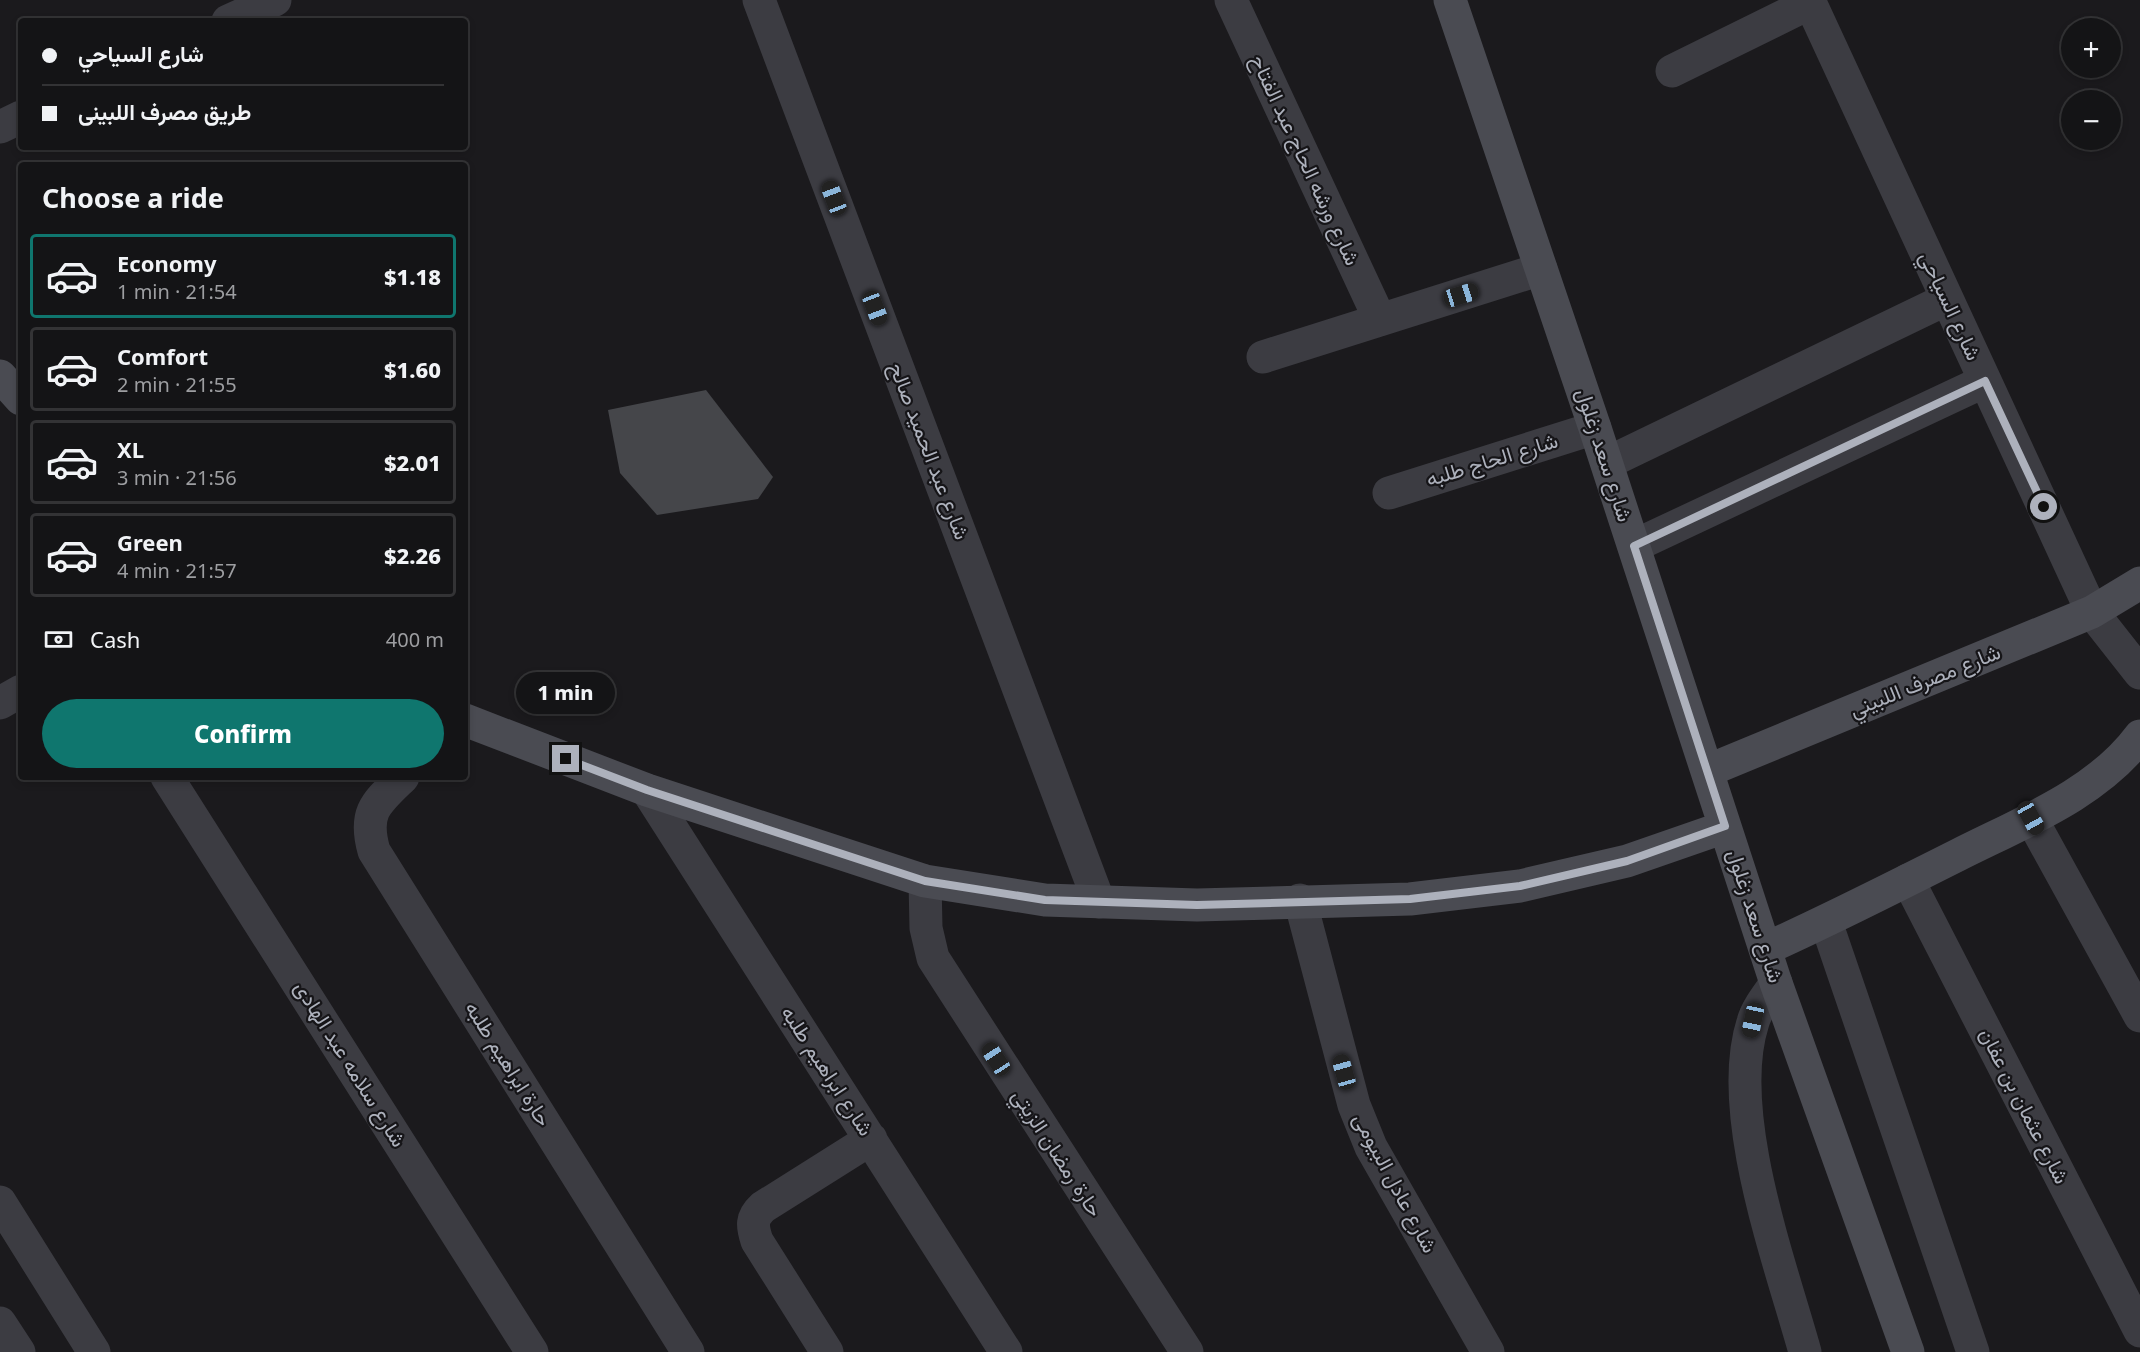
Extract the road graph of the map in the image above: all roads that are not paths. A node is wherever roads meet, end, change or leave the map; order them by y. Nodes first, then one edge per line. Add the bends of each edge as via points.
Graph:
1 (275, 0) edge
2 (759, 0) edge
3 (1230, 0) edge
4 (1450, 0) edge
5 (1809, 2) edge
6 (235, 18) edge
7 (1672, 71) dead end
8 (18, 119) edge
9 (0, 128) edge
10 (1541, 269) junction
11 (1947, 299) junction
12 (1380, 320) junction
13 (1263, 357) dead end
14 (0, 376) edge
15 (1985, 381) junction
16 (18, 396) edge
17 (1595, 428) junction
18 (1607, 463) junction
19 (1389, 493) dead end
20 (1634, 546) junction
21 (2140, 583) edge
22 (2092, 612) junction
23 (2140, 674) edge
24 (18, 694) edge
25 (0, 703) edge
26 (468, 721) edge
27 (2137, 749) edge
28 (1707, 771) junction
29 (169, 780) edge
30 (400, 780) edge
31 (647, 790) junction
32 (2031, 818) junction
33 (1725, 826) junction
34 (1908, 880) junction
35 (925, 881) junction
36 (1300, 900) junction
37 (1099, 902) junction
38 (1827, 922) junction
39 (1765, 949) junction
40 (1776, 983) junction
41 (2140, 1016) edge
42 (871, 1139) junction
43 (0, 1202) edge
44 (0, 1323) edge
45 (2140, 1331) edge
46 (19, 1352) edge
47 (94, 1352) edge
48 (532, 1352) edge
49 (688, 1352) edge
50 (827, 1352) edge
51 (1006, 1352) edge
52 (1186, 1352) edge
53 (1488, 1352) edge
54 (1805, 1352) edge
55 (1908, 1352) edge
56 (1973, 1352) edge

1 - 6 street
2 - 37 street, شارع عبد الحميد صالح
3 - 12 street, شارع ورشه الحاج عبد الفتاح
4 - 10 main road, شارع سعد زغلول
5 - 7 street
5 - 11 street, شارع السياحي
8 - 9 street
10 - 12 street
10 - 17 main road, شارع سعد زغلول
11 - 15 street, شارع السياحي
11 - 18 street
12 - 13 street
14 - 16 main road
15 - 20 street
15 - 22 street, شارع السياحي
17 - 18 main road, شارع سعد زغلول
17 - 19 street, شارع الحاج طلبه
18 - 20 main road, شارع سعد زغلول
20 - 28 main road, شارع سعد زغلول
21 - 22 main road, شارع مصرف اللبيني
22 - 23 street, شارع السياحي
22 - 28 main road, شارع مصرف اللبيني
24 - 25 street
26 - 31 main road
27 - 32 main road
28 - 33 main road, شارع سعد زغلول
29 - 48 street, شارع سلامه عبد الهادى
30 - 49 street, حارة ابراهيم طلبه via 378,801 371,814 369,831 374,851
31 - 35 main road
31 - 42 street, شارع ابراهيم طلبه
32 - 34 main road
32 - 41 street
33 - 36 main road via 1627,861 1520,886 1410,899
33 - 39 main road, شارع سعد زغلول
34 - 38 main road
34 - 45 street, شارع عثمان بن عفان
35 - 37 main road via 1045,900
35 - 52 street, حارة رمضان الزيتي via 926,928 933,958
36 - 37 main road via 1197,905
36 - 53 street, شارع عادل البيومى via 1342,1065 1371,1147
38 - 39 main road
38 - 56 street
39 - 40 main road, شارع سعد زغلول
40 - 54 street via 1753,1020 1744,1061 1747,1120 1756,1178
40 - 55 main road, شارع سعد زغلول
42 - 50 street via 763,1207 753,1219 757,1241
42 - 51 street, شارع ابراهيم طلبه
43 - 47 street
44 - 46 street

